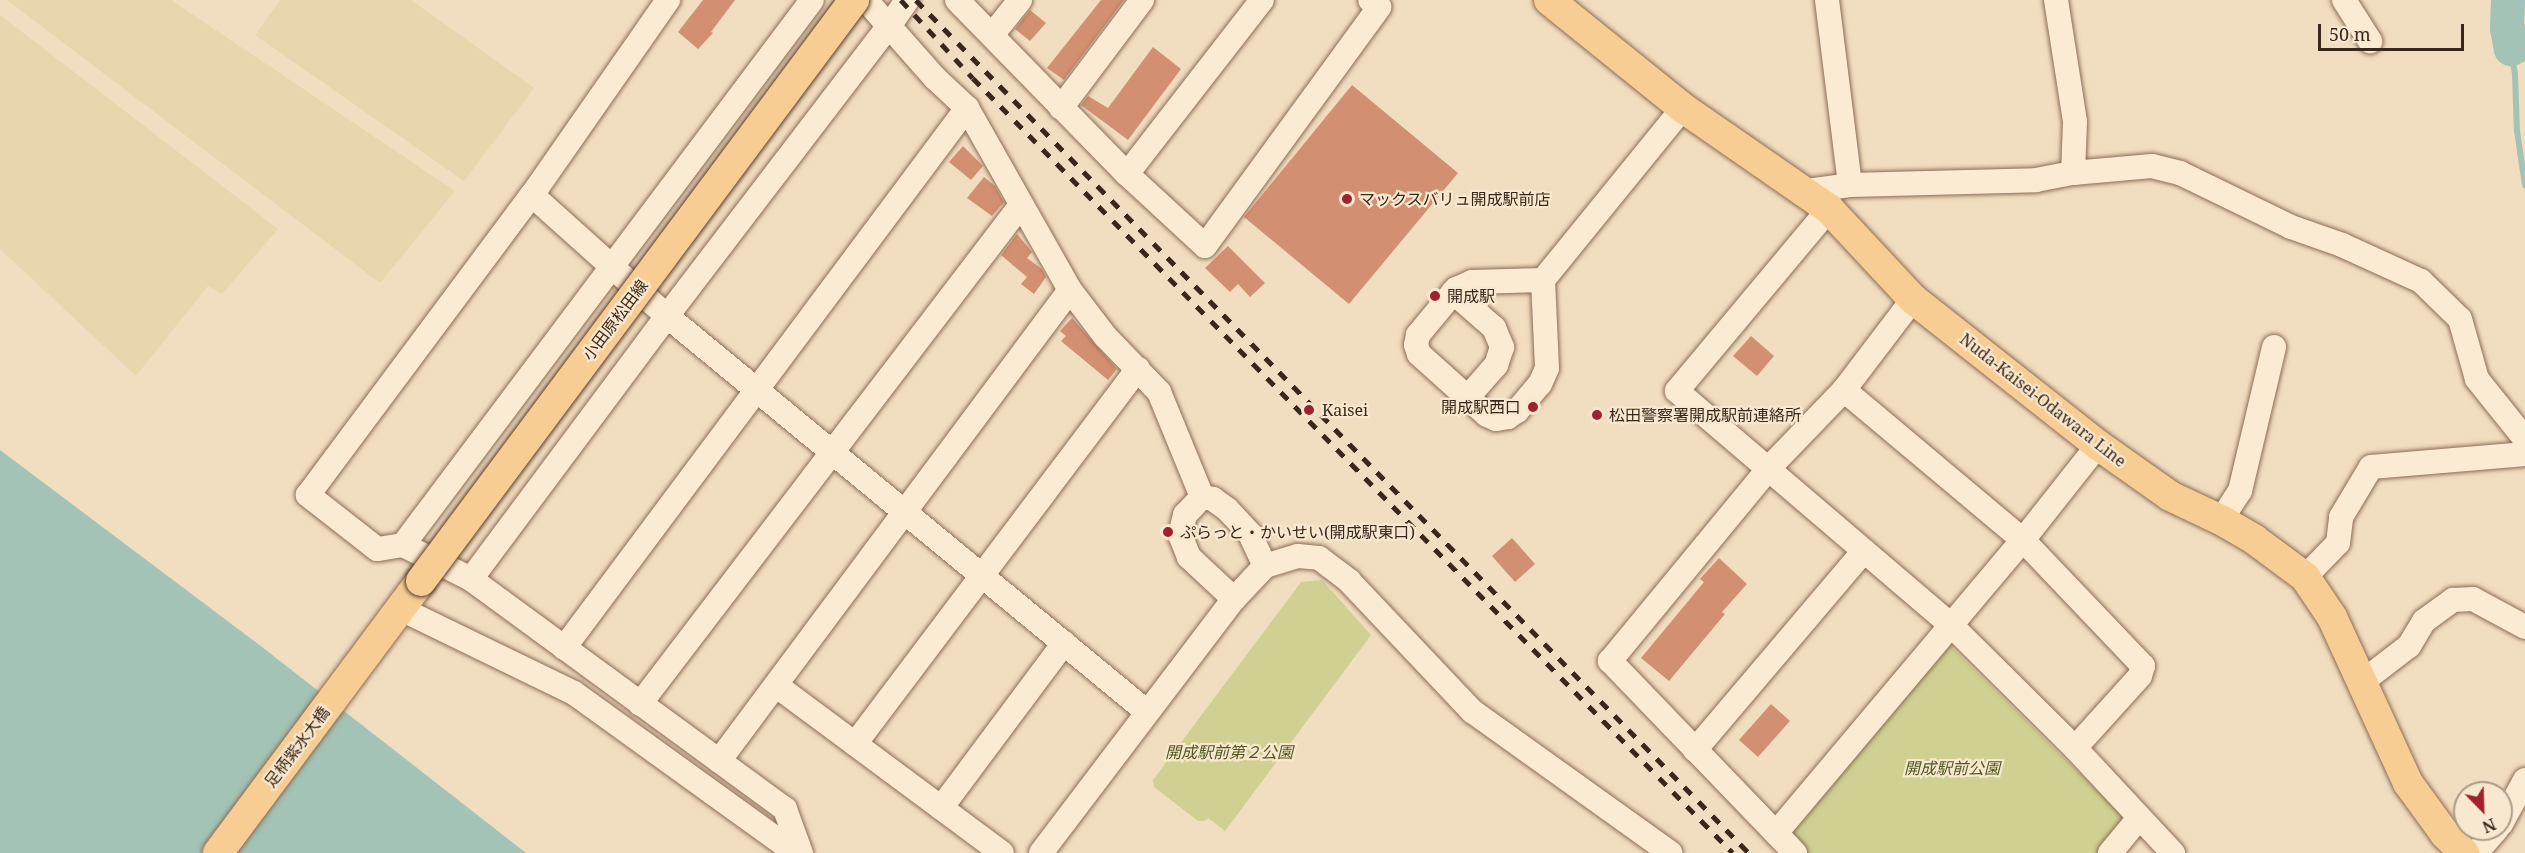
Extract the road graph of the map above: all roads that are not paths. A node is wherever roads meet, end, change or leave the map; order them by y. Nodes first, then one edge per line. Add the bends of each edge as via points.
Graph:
1 (668, 0) edge
2 (812, 0) edge
3 (854, 0) edge
4 (866, 0) edge
5 (907, 0) edge
6 (957, 0) edge
7 (1020, 0) edge
8 (1142, 0) edge
9 (1262, 0) edge
10 (1370, 0) edge
11 (1549, 0) edge
12 (1827, 0) edge
13 (2056, 0) edge
14 (2344, 0) edge
15 (889, 26) junction
16 (992, 35) junction
17 (2370, 41) dead end
18 (967, 108) junction
19 (1061, 108) junction
20 (1683, 108) junction
21 (2073, 173) junction
22 (1127, 174) junction
23 (1850, 185) junction
24 (532, 195) junction
25 (1818, 200) junction
26 (1021, 205) junction
27 (613, 267) junction
28 (1543, 280) junction
29 (1070, 290) junction
30 (1453, 292) junction
31 (1913, 299) junction
32 (666, 316) junction
33 (2274, 347) dead end
34 (1138, 369) junction
35 (756, 388) junction
36 (1844, 390) junction
37 (1467, 398) junction
38 (2525, 439) edge
39 (2098, 445) junction
40 (832, 450) junction
41 (2525, 454) edge
42 (1768, 469) junction
43 (1202, 497) junction
44 (905, 511) junction
45 (2221, 520) junction
46 (2023, 540) junction
47 (403, 544) junction
48 (1864, 550) junction
49 (1265, 566) junction
50 (983, 576) junction
51 (2305, 577) junction
52 (471, 579) junction
53 (1234, 599) junction
54 (401, 609) junction
55 (1951, 625) junction
56 (2525, 627) edge
57 (377, 641) joint
58 (1064, 643) junction
59 (564, 648) junction
60 (2362, 682) junction
61 (777, 686) junction
62 (640, 704) junction
63 (1147, 712) junction
64 (855, 744) junction
65 (2075, 748) junction
66 (1695, 750) junction
67 (719, 761) junction
68 (2525, 780) edge
69 (2513, 802) edge
70 (941, 808) junction
71 (2139, 819) junction
72 (1776, 834) junction
73 (2486, 841) edge
74 (218, 853) edge
75 (796, 853) edge
76 (801, 853) edge
77 (1002, 853) edge
78 (1041, 853) edge
79 (1670, 853) edge
80 (1795, 853) edge
81 (2110, 853) edge
82 (2173, 853) edge
83 (2464, 853) edge
84 (2476, 853) edge

1 - 24 street
2 - 27 street
3 - 54 main road, 小田原松田線, bridge
4 - 15 street
5 - 15 street
6 - 16 street
7 - 16 street
8 - 19 street
9 - 22 street
10 - 22 street via 1379,7 1205,246
11 - 20 main road, Nuda-Kaisei-Odawara Line
12 - 23 street
13 - 21 street via 2075,122
14 - 17 street
15 - 18 street
15 - 32 street
16 - 19 street
18 - 26 street
18 - 35 street
19 - 22 street
20 - 25 main road, Nuda-Kaisei-Odawara Line
20 - 28 street
21 - 23 street via 2036,180
21 - 38 street via 2152,166 2180,173 2291,228 2342,245 2421,281 2460,319 2477,379
23 - 25 street
24 - 27 street
24 - 47 street via 308,495 377,549
25 - 31 main road, Nuda-Kaisei-Odawara Line
25 - 42 street via 1677,391
26 - 29 street
26 - 40 street
27 - 32 street
27 - 47 street
28 - 30 street via 1472,282
28 - 37 street via 1547,368 1540,384 1508,417 1496,419 1487,415
29 - 34 street via 1105,336
29 - 44 street
30 - 37 street via 1494,328 1502,347 1496,365
30 - 37 street via 1418,335 1416,345 1419,354
31 - 36 street
31 - 39 main road, Nuda-Kaisei-Odawara Line
32 - 35 street
32 - 52 street
33 - 45 street via 2240,491
34 - 43 street via 1160,392
34 - 50 street
35 - 40 street
35 - 59 street
36 - 42 street
36 - 46 street
39 - 45 main road, Nuda-Kaisei-Odawara Line via 2170,496
39 - 46 street
40 - 44 street
40 - 62 street
41 - 51 street via 2371,466 2341,517 2338,543
42 - 48 street
42 - 66 street via 1610,662
43 - 49 street via 1227,509 1250,534
43 - 53 street via 1185,514 1179,535 1189,557
44 - 50 street
44 - 61 street
45 - 51 main road, Nuda-Kaisei-Odawara Line
46 - 55 street
46 - 65 street via 2143,666 2140,676
47 - 52 street
48 - 55 street
48 - 66 street
49 - 53 street
49 - 79 street via 1298,556 1319,558 1349,581 1472,711
50 - 58 street
50 - 64 street
51 - 60 main road, Nuda-Kaisei-Odawara Line via 2332,617
52 - 59 street
53 - 63 street
54 - 57 main road, 小田原松田線
54 - 75 street via 574,693
55 - 65 street
55 - 72 street
56 - 60 street via 2473,600 2454,600 2424,621 2404,650
57 - 74 main road, 足柄紫水大橋
58 - 63 street
58 - 70 street
59 - 62 street
60 - 83 main road, Nuda-Kaisei-Odawara Line via 2408,783
61 - 64 street
61 - 67 street
62 - 67 street
63 - 78 street
64 - 70 street
65 - 71 street
66 - 72 street
67 - 76 street via 785,809
68 - 69 street
70 - 77 street
71 - 81 street
71 - 82 street
72 - 80 street
73 - 84 street

